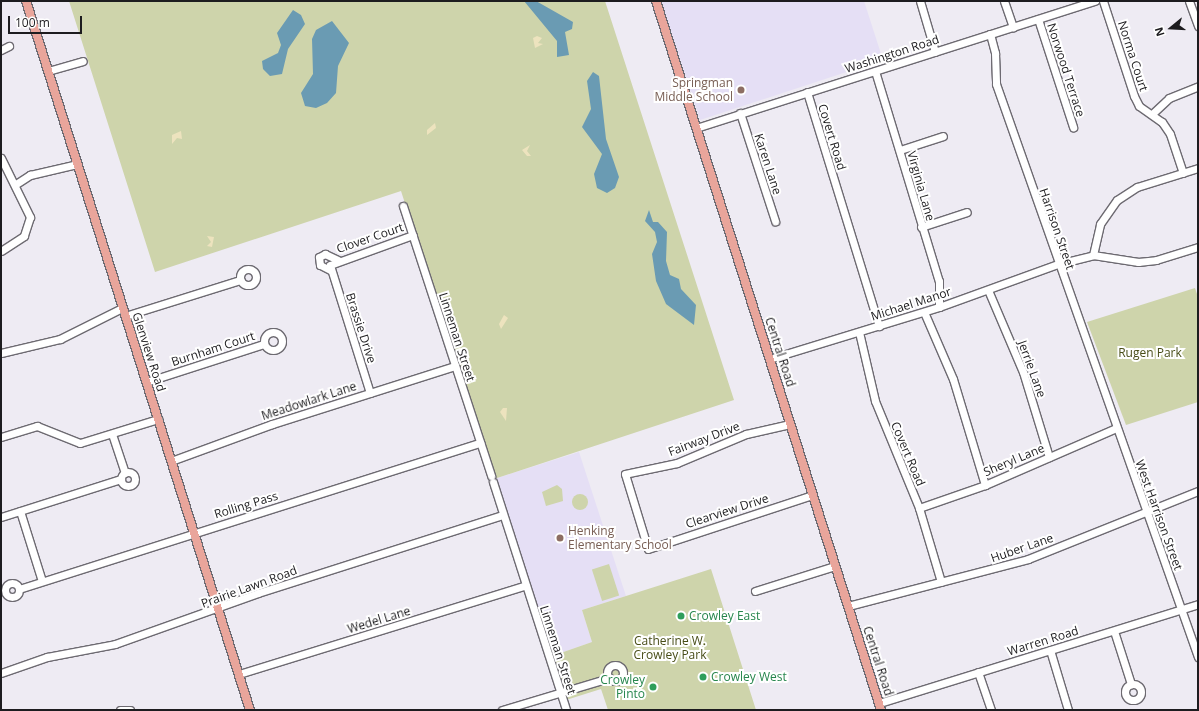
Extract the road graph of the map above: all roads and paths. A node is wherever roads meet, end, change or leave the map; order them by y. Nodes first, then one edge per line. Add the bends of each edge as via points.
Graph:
1 (26, 1) edge
2 (656, 1) edge
3 (920, 1) edge
4 (1004, 1) edge
5 (1095, 1) edge
6 (1103, 1) edge
7 (1189, 1) edge
8 (1038, 19) junction
9 (1198, 26) edge
10 (1013, 27) junction
11 (990, 34) junction
12 (8, 46) dead end
13 (1, 50) edge
14 (935, 52) junction
15 (83, 61) dead end
16 (48, 71) junction
17 (875, 71) junction
18 (1198, 86) edge
19 (806, 92) junction
20 (740, 114) junction
21 (1152, 114) junction
22 (1073, 127) dead end
23 (696, 128) junction
24 (943, 136) dead end
25 (900, 150) junction
26 (1, 158) edge
27 (77, 164) junction
28 (1198, 168) edge
29 (1183, 173) junction
30 (16, 184) junction
31 (403, 206) dead end
32 (967, 212) dead end
33 (775, 221) dead end
34 (921, 226) junction
35 (413, 235) junction
36 (1198, 247) edge
37 (1, 251) edge
38 (1093, 255) junction
39 (336, 260) junction
40 (1058, 264) junction
41 (330, 270) junction
42 (240, 280) dead end
43 (988, 290) junction
44 (938, 307) junction
45 (123, 312) junction
46 (924, 312) junction
47 (879, 326) junction
48 (858, 332) junction
49 (264, 344) dead end
50 (1, 353) edge
51 (769, 359) junction
52 (455, 366) junction
53 (146, 382) junction
54 (370, 393) junction
55 (158, 419) junction
56 (790, 424) junction
57 (1116, 428) junction
58 (112, 434) junction
59 (1, 437) edge
60 (480, 443) junction
61 (1049, 457) junction
62 (171, 461) junction
63 (985, 485) junction
64 (1198, 491) edge
65 (812, 495) junction
66 (919, 508) junction
67 (1145, 510) junction
68 (20, 511) junction
69 (503, 515) junction
70 (1, 517) edge
71 (194, 533) junction
72 (648, 549) joint
73 (835, 566) junction
74 (42, 581) junction
75 (941, 582) junction
76 (526, 585) junction
77 (19, 589) dead end
78 (755, 591) dead end
79 (1198, 604) edge
80 (848, 606) junction
81 (1181, 609) junction
82 (217, 610) junction
83 (1114, 630) junction
84 (1050, 650) junction
85 (1198, 657) edge
86 (978, 672) junction
87 (1, 673) edge
88 (239, 674) junction
89 (609, 678) dead end
90 (1130, 684) dead end
91 (560, 692) junction
92 (880, 707) edge
93 (120, 710) edge
94 (130, 710) edge
95 (250, 710) edge
96 (502, 710) edge
97 (566, 710) edge
98 (991, 710) edge
99 (1068, 710) edge

1 - 16 main road, Glenview Road
2 - 23 main road, Central Road
3 - 14 street
4 - 10 street
5 - 8 street, Washington Road
6 - 21 street, Norma Court via 1134,96 1139,106
7 - 9 street
8 - 10 street, Washington Road
8 - 22 street, Norwood Terrace
10 - 11 street, Washington Road
11 - 14 street, Washington Road
11 - 40 street, Harrison Street via 995,53 996,84
12 - 13 street
14 - 17 street, Washington Road
15 - 16 street
16 - 27 main road, Glenview Road
17 - 19 street, Washington Road
17 - 25 street, Virginia Lane
18 - 21 street via 1170,98
19 - 20 street, Washington Road
19 - 47 street, Covert Road
20 - 23 street, Washington Road
20 - 33 street, Karen Lane
21 - 29 street, Norma Court via 1170,134
23 - 51 main road, Central Road
24 - 25 street
25 - 34 street, Virginia Lane
26 - 30 street
27 - 30 street via 30,175
27 - 45 main road, Glenview Road
28 - 29 street
29 - 38 street via 1138,187 1117,200 1100,224
30 - 37 street via 30,217 24,236
31 - 35 street, Linneman Street
32 - 34 street
34 - 44 street, Virginia Lane via 939,281
35 - 39 street, Clover Court
35 - 52 street, Linneman Street
36 - 38 street via 1138,262
38 - 40 street, Michael Manor
39 - 41 street
39 - 41 street, Brassie Drive via 327,254 319,257 320,265
40 - 43 street, Michael Manor
40 - 57 street, Harrison Street
41 - 54 street, Brassie Drive
42 - 45 street
43 - 44 street, Michael Manor
43 - 61 street, Jerrie Lane via 1023,372
44 - 46 street, Michael Manor
45 - 50 street via 60,339
45 - 53 main road, Glenview Road
46 - 47 street, Michael Manor
46 - 63 street via 953,379
47 - 48 street, Michael Manor
48 - 51 street, Michael Manor
48 - 66 street, Covert Road via 884,430
49 - 53 street, Burnham Court
51 - 56 main road, Central Road
52 - 54 street, Meadowlark Lane
52 - 60 street, Linneman Street
53 - 55 main road, Glenview Road
54 - 62 street, Meadowlark Lane
55 - 58 street
55 - 62 main road, Glenview Road
56 - 65 main road, Central Road
56 - 72 street, Fairway Drive via 746,434 677,463 626,474
57 - 61 street, Sheryl Lane
57 - 67 street, West Harrison Street
58 - 59 street via 80,443 37,426
58 - 68 street via 123,476
60 - 69 street, Linneman Street
60 - 71 street, Rolling Pass
61 - 63 street, Sheryl Lane
62 - 71 main road, Glenview Road
63 - 66 street, Sheryl Lane
64 - 67 street, Huber Lane
65 - 72 street, Clearview Drive
65 - 73 main road, Central Road
66 - 75 street, Covert Road
67 - 75 street, Huber Lane via 1028,559
67 - 81 street, West Harrison Street
68 - 70 street
68 - 74 street
69 - 76 street, Linneman Street
69 - 82 street, Prairie Lawn Road via 258,593
71 - 74 street, Rolling Pass
71 - 82 main road, Glenview Road
73 - 78 street
73 - 80 main road, Central Road
74 - 77 street, Rolling Pass
75 - 80 street, Huber Lane
76 - 88 street, Wedel Lane
76 - 91 street, Linneman Street
79 - 81 street, Warren Road
80 - 92 main road, Central Road
81 - 83 street, Warren Road
81 - 85 street
82 - 87 street, Prairie Lawn Road via 101,648 58,654
82 - 88 main road, Glenview Road
83 - 84 street, Warren Road
83 - 90 street
84 - 86 street, Warren Road
84 - 99 street
86 - 92 street, Warren Road
86 - 98 street
88 - 95 main road, Glenview Road
89 - 91 street
91 - 96 street
91 - 97 street, Linneman Street
93 - 94 street

